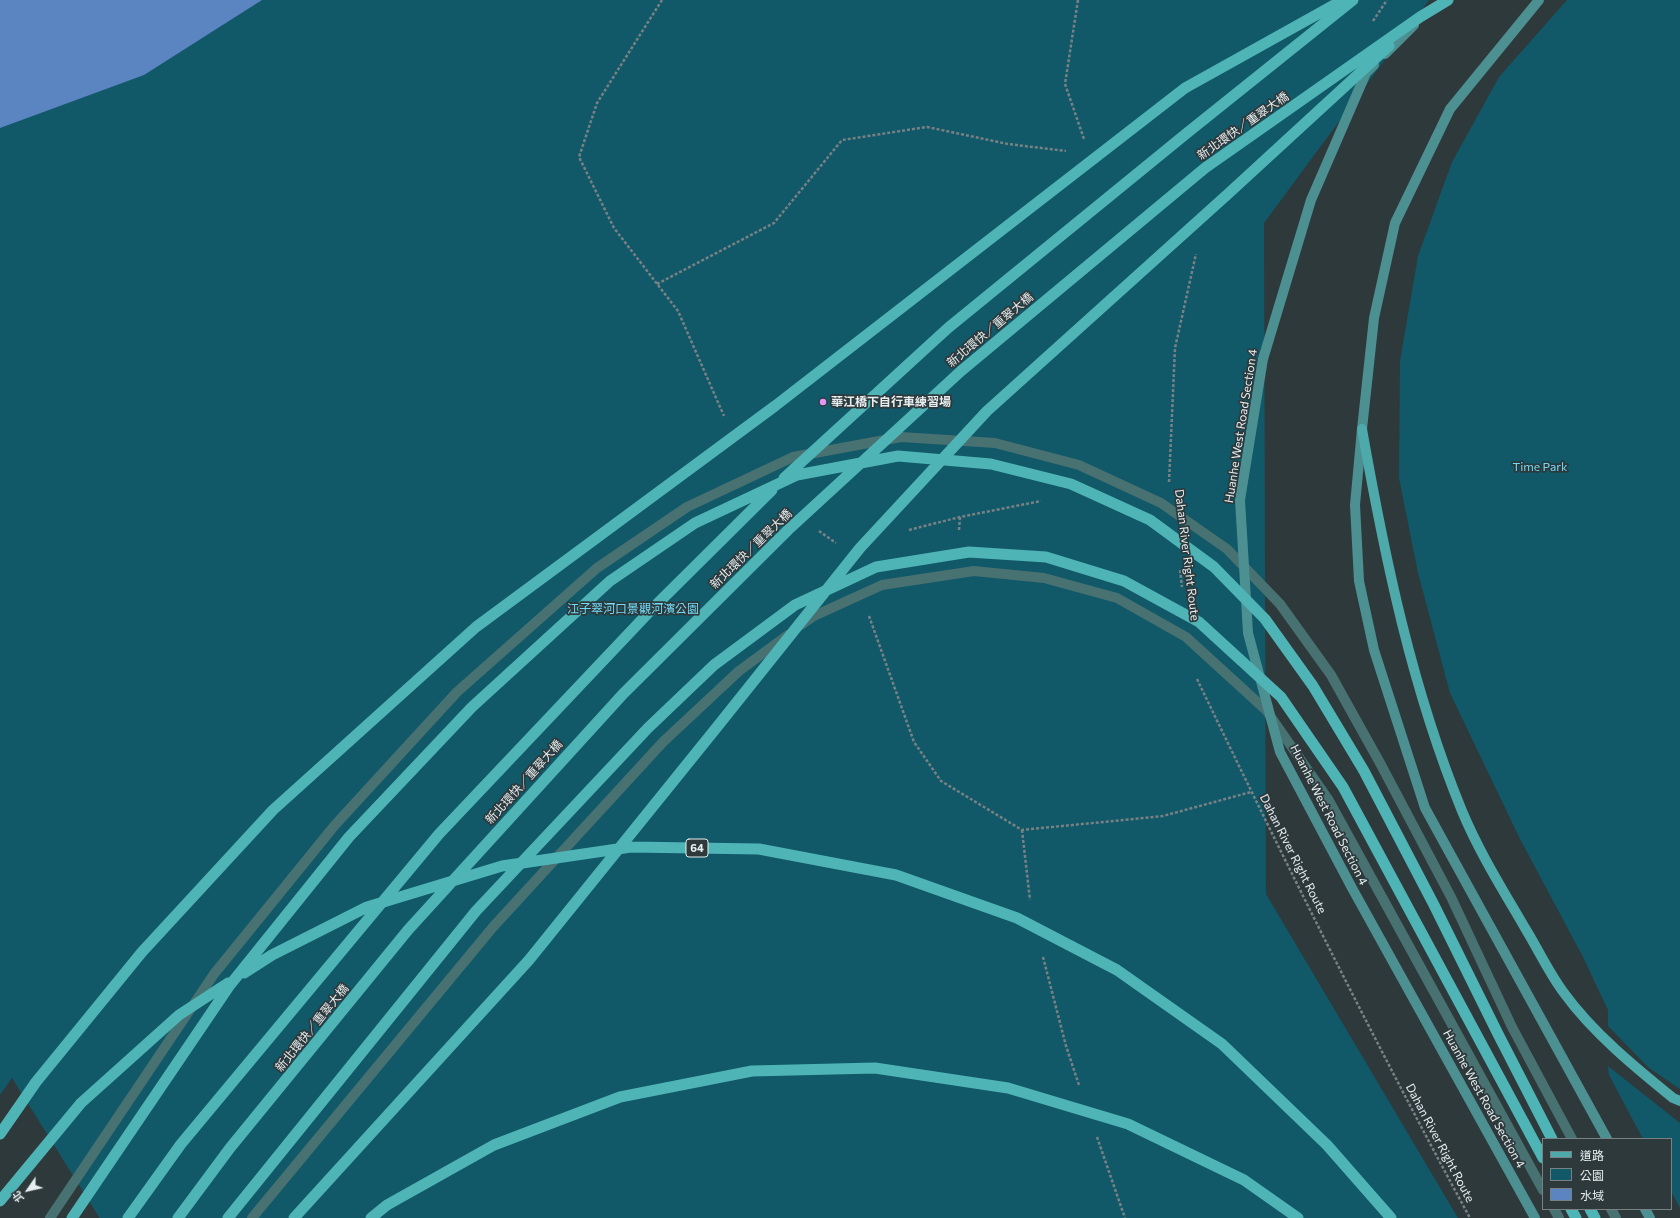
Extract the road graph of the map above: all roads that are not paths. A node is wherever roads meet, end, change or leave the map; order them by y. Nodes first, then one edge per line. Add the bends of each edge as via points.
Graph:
1 (1343, 0) edge
2 (1354, 0) edge
3 (1439, 0) edge
4 (1448, 0) edge
5 (1539, 0) edge
6 (1420, 17) junction
7 (1362, 429) junction
8 (1680, 1101) edge
9 (0, 1134) edge
10 (1551, 1138) edge
11 (1571, 1138) edge
12 (1606, 1138) edge
13 (1542, 1156) edge
14 (1542, 1188) edge
15 (0, 1201) edge
16 (50, 1218) edge
17 (72, 1218) edge
18 (128, 1218) edge
19 (178, 1218) edge
20 (228, 1218) edge
21 (252, 1218) edge
22 (294, 1218) edge
23 (371, 1218) edge
24 (1298, 1218) edge
25 (1391, 1218) edge
26 (1535, 1218) edge

1 - 9 highway via 1185,88 775,406 476,628 268,816 142,952 36,1082
2 - 18 highway, 新北環快／重翠大橋 via 1186,133 948,328 803,460 658,603 439,834 181,1144
3 - 26 main road, Huanhe West Road Section 4 via 1366,73 1311,200 1263,359 1240,500 1248,633 1280,752 1352,888
4 - 6 highway
5 - 7 main road via 1450,109 1395,223 1374,318
6 - 19 highway, 新北環快／重翠大橋 via 1205,168 961,371 788,530 623,694 408,930 230,1148
6 - 22 highway via 987,411 860,548 528,960
7 - 8 main road via 1381,537 1407,643 1438,749 1463,813 1494,875 1560,987 1627,1061
7 - 12 main road via 1355,504 1359,581 1374,650 1425,808
10 - 17 highway via 1364,771 1313,686 1265,619 1214,567 1150,520 1071,484 991,464 898,456 797,475 695,523 610,581 472,707 348,837 230,985
11 - 16 street via 1512,1027 1451,897 1380,763 1331,675 1280,604 1227,550 1167,507 1079,465 995,443 901,436 793,457 687,507 597,568 457,692 335,825 214,974
13 - 20 highway via 1343,787 1281,698 1199,622 1124,581 1046,557 969,552 876,567 795,605 714,665 648,728 476,911
14 - 21 street via 1328,799 1266,710 1186,636 1117,598 1044,578 974,571 882,585 814,616 739,671 663,742 493,926
15 - 25 highway, 64 via 81,1103 179,1015 272,955 367,907 502,866 631,847 759,849 896,875 1017,918 1117,970 1222,1044 1327,1145
23 - 24 highway via 387,1205 494,1145 620,1097 752,1071 875,1068 1008,1088 1128,1124 1244,1180

